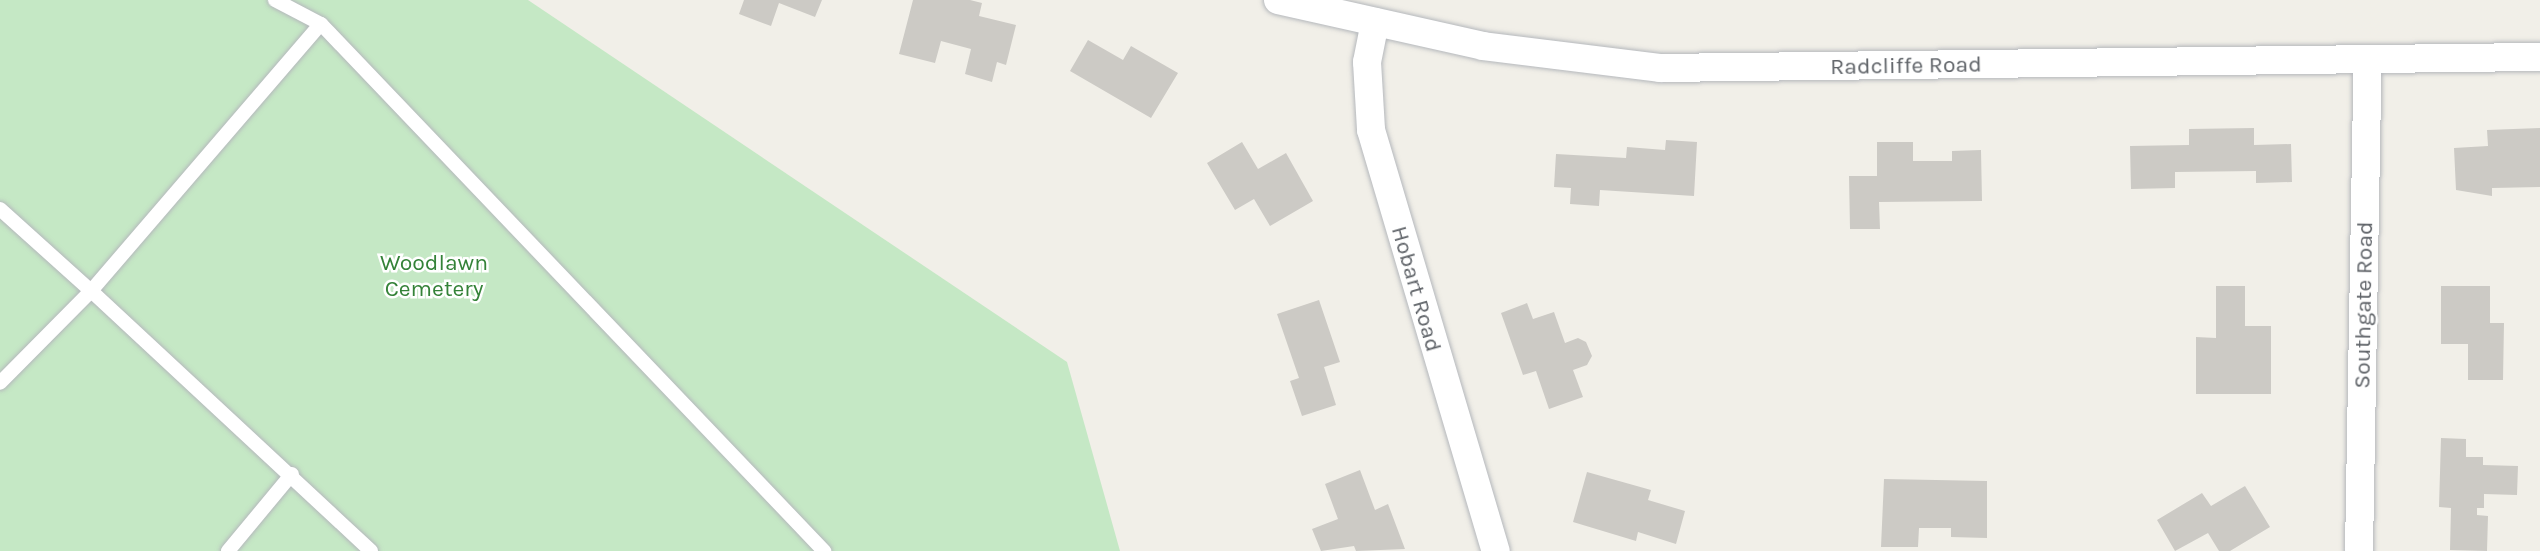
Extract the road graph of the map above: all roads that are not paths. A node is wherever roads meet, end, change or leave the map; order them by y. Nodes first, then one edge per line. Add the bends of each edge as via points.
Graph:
1 (275, 0) edge
2 (1278, 0) edge
3 (1375, 22) junction
4 (321, 24) junction
5 (2540, 57) edge
6 (2368, 60) junction
7 (0, 208) edge
8 (91, 291) junction
9 (0, 383) edge
10 (292, 474) junction
11 (228, 551) edge
12 (371, 551) edge
13 (824, 551) edge
14 (1496, 551) edge
15 (2359, 551) edge

1 - 4 lane
2 - 3 street, Radcliffe Road
3 - 6 street, Radcliffe Road via 1520,52 1660,68
3 - 14 street, Hobart Road via 1367,62 1371,130
4 - 8 lane
4 - 13 lane
5 - 6 street, Radcliffe Road
6 - 15 street, Southgate Road
7 - 8 lane
8 - 9 lane
8 - 10 lane
10 - 11 lane
10 - 12 lane

